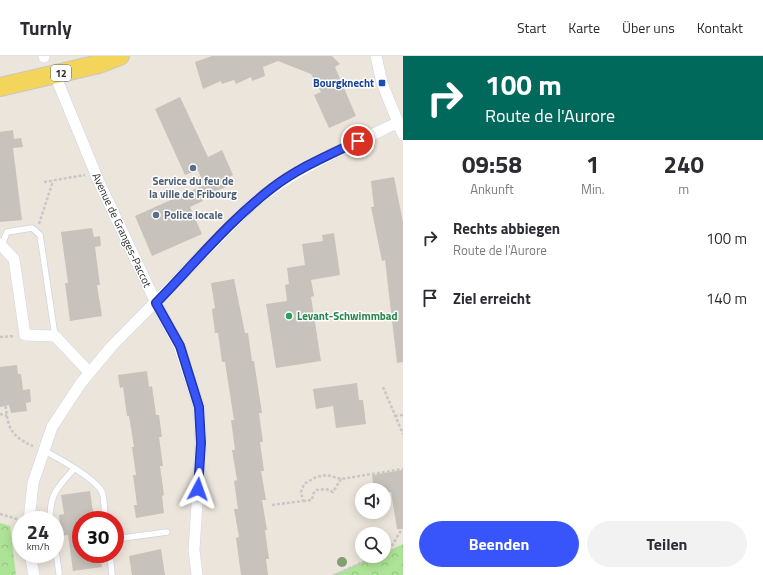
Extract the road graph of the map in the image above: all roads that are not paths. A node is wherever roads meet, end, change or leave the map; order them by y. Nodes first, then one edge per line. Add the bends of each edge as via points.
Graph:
1 (120, 56) edge
2 (376, 56) edge
3 (55, 75) junction
4 (0, 87) edge
5 (397, 123) junction
6 (403, 135) edge
7 (1, 244) edge
8 (156, 303) junction
9 (55, 336) junction
10 (89, 372) junction
11 (39, 449) junction
12 (74, 469) junction
13 (26, 511) edge
14 (50, 511) edge
15 (104, 511) edge
16 (167, 532) dead end
17 (124, 538) edge
18 (32, 563) edge
19 (58, 563) edge
20 (111, 563) edge
21 (59, 573) dead end
22 (34, 575) edge
23 (112, 575) edge
24 (197, 575) edge

1 - 3 main road, 12
2 - 5 street via 382,83
3 - 4 main road, 12
3 - 8 street, Avenue de Granges-Paccot via 99,182
5 - 6 street
5 - 8 street via 316,161 274,187 251,205
7 - 9 street via 14,259 25,336
7 - 9 lane via 6,232 32,228 40,235
8 - 10 street via 110,347
8 - 24 street, Avenue de Granges-Paccot via 180,346 199,407 201,443 194,550
9 - 10 street
10 - 11 street
11 - 12 lane via 58,457
11 - 13 street
12 - 14 lane via 53,492
12 - 15 lane via 96,484 102,492
16 - 17 lane
18 - 22 street
19 - 21 lane
20 - 23 lane

